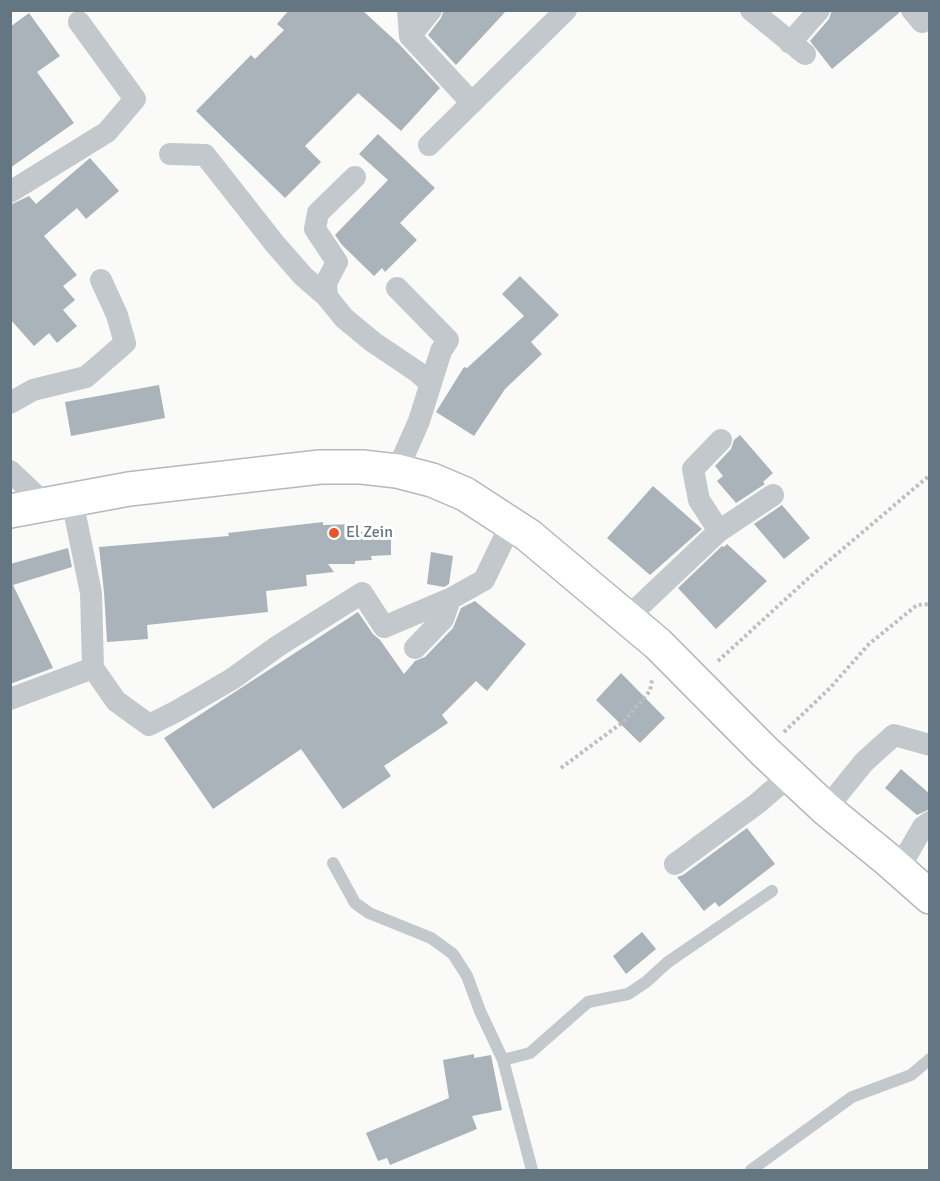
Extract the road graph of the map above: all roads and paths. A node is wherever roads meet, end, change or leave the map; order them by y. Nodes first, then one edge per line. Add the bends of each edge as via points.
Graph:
1 (408, 10) edge
2 (431, 10) edge
3 (751, 10) edge
4 (819, 10) edge
5 (556, 14) edge
6 (79, 22) dead end
7 (410, 36) junction
8 (472, 103) junction
9 (429, 146) dead end
10 (170, 154) dead end
11 (355, 177) dead end
12 (10, 192) edge
13 (101, 280) dead end
14 (397, 288) dead end
15 (327, 297) junction
16 (430, 383) junction
17 (10, 403) edge
18 (721, 440) dead end
19 (10, 471) edge
20 (397, 471) junction
21 (930, 475) edge
22 (773, 495) dead end
23 (59, 503) junction
24 (10, 511) edge
25 (511, 524) junction
26 (719, 531) junction
27 (450, 599) junction
28 (930, 603) edge
29 (627, 618) junction
30 (658, 644) junction
31 (414, 648) dead end
32 (93, 668) junction
33 (696, 683) junction
34 (10, 699) edge
35 (930, 745) edge
36 (765, 752) junction
37 (561, 768) dead end
38 (790, 776) junction
39 (826, 809) junction
40 (930, 822) edge
41 (333, 863) dead end
42 (675, 864) dead end
43 (898, 870) junction
44 (772, 891) dead end
45 (930, 897) edge
46 (930, 1059) edge
47 (503, 1060) junction
48 (532, 1170) edge
49 (751, 1170) edge

1 - 7 street
2 - 7 street
3 - 4 street via 797,48
5 - 8 street
6 - 12 street via 135,99 106,132
7 - 8 street
8 - 9 street
10 - 15 street via 205,154 275,244
11 - 15 street via 318,213 315,229 337,262 326,283
13 - 17 street via 125,343 86,377 33,390
14 - 16 street via 448,340
15 - 16 street via 372,342
16 - 20 street via 419,421
18 - 26 street via 693,469 699,500
19 - 23 street
20 - 23 highway via 320,467 129,489
20 - 25 highway via 465,494
21 - 33 path via 812,575
22 - 26 street
23 - 24 highway
23 - 32 street via 91,593
25 - 27 street via 484,580
25 - 29 highway
26 - 29 street
27 - 31 street via 443,619
27 - 32 street via 384,627 362,593 232,679 148,725 116,701
28 - 36 path via 917,605 869,644
29 - 30 highway
30 - 33 highway
30 - 37 path via 650,691 623,722
32 - 34 street
33 - 36 highway
35 - 39 street via 894,735 864,762
36 - 38 highway
38 - 39 highway
38 - 42 street
39 - 43 highway
40 - 43 street via 923,827
41 - 47 lane via 355,903 369,913 431,938 453,954 467,976
43 - 45 highway
44 - 47 lane via 628,994 588,1002 530,1053
46 - 49 lane via 911,1075 852,1097
47 - 48 lane

